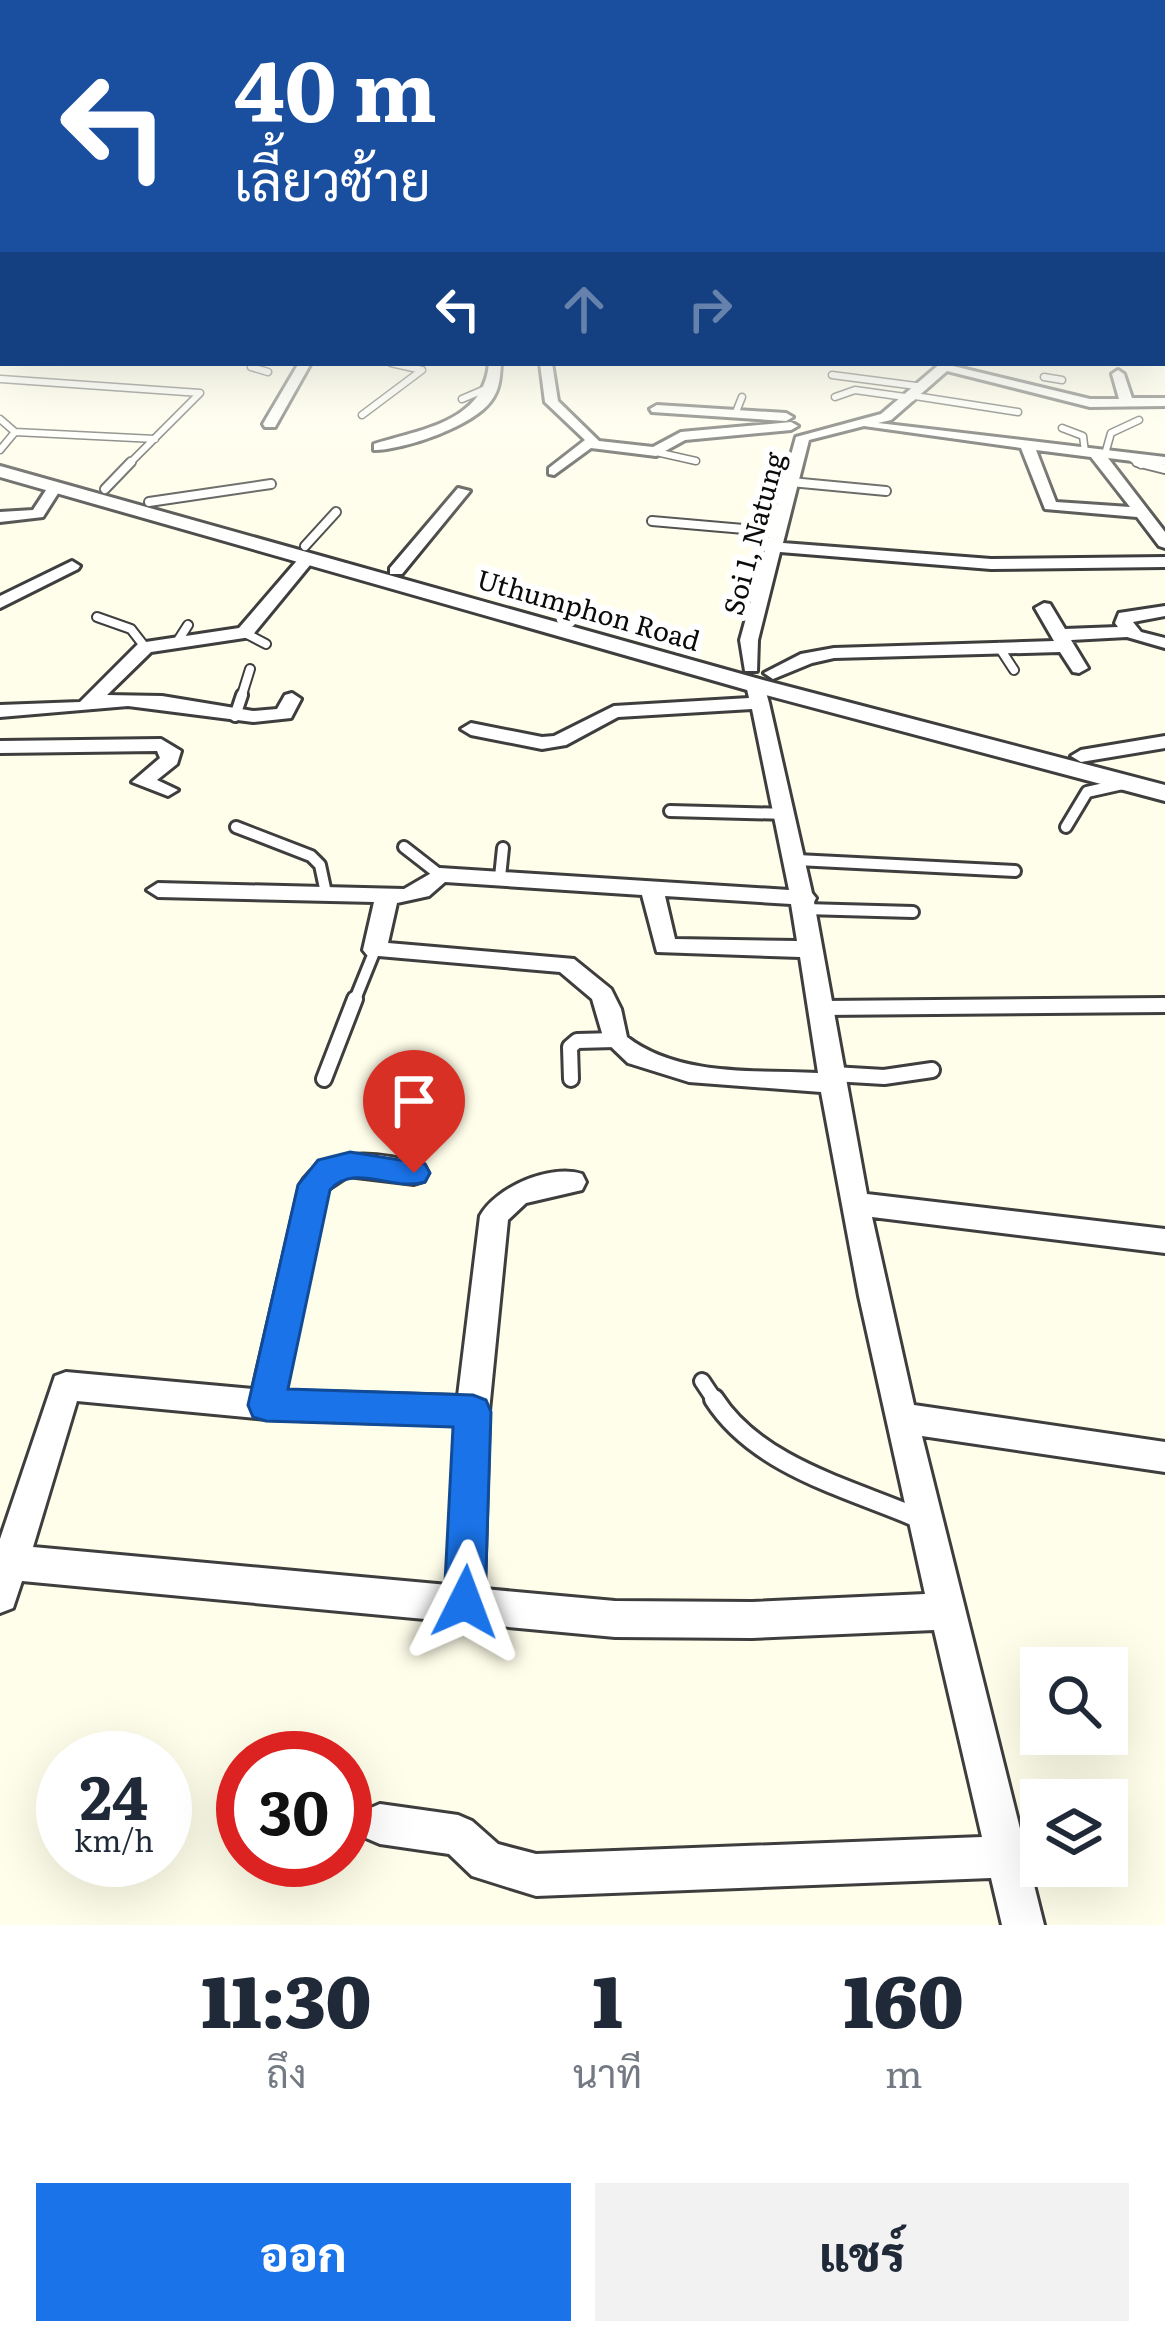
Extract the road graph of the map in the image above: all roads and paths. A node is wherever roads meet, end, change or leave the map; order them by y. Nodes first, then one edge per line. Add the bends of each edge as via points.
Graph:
1 (297, 377) edge
2 (413, 377) edge
3 (496, 377) edge
4 (546, 377) edge
5 (841, 377) edge
6 (935, 377) edge
7 (988, 377) edge
8 (1044, 377) joint
9 (1119, 377) edge
10 (1, 379) edge
11 (16, 380) junction
12 (1062, 380) dead end
13 (497, 384) junction
14 (1033, 390) junction
15 (918, 393) junction
16 (0, 394) edge
17 (835, 397) dead end
18 (975, 398) dead end
19 (462, 399) dead end
20 (1165, 402) edge
21 (1127, 404) junction
22 (657, 409) dead end
23 (1018, 412) dead end
24 (362, 415) dead end
25 (0, 419) edge
26 (1139, 420) dead end
27 (270, 424) dead end
28 (856, 424) junction
29 (1062, 428) dead end
30 (15, 432) junction
31 (797, 432) junction
32 (155, 439) junction
33 (591, 444) junction
34 (1027, 446) junction
35 (379, 447) dead end
36 (0, 450) edge
37 (656, 452) junction
38 (1095, 453) junction
39 (0, 460) edge
40 (696, 461) dead end
41 (1165, 465) edge
42 (0, 471) edge
43 (554, 471) dead end
44 (791, 482) junction
45 (271, 484) dead end
46 (56, 487) junction
47 (105, 490) junction
48 (463, 491) dead end
49 (886, 491) dead end
50 (149, 502) junction
51 (336, 512) dead end
52 (1142, 513) junction
53 (0, 517) edge
54 (652, 521) dead end
55 (777, 540) junction
56 (1165, 543) edge
57 (306, 552) junction
58 (1165, 562) edge
59 (72, 566) dead end
60 (396, 571) junction
61 (0, 603) edge
62 (1044, 608) dead end
63 (1165, 611) edge
64 (97, 617) dead end
65 (1131, 632) junction
66 (245, 633) junction
67 (1063, 640) junction
68 (266, 644) dead end
69 (1165, 644) edge
70 (145, 647) junction
71 (999, 647) junction
72 (1079, 668) dead end
73 (250, 669) dead end
74 (1014, 670) dead end
75 (760, 682) junction
76 (292, 699) dead end
77 (95, 701) junction
78 (0, 711) edge
79 (235, 716) junction
80 (471, 729) dead end
81 (1165, 742) edge
82 (0, 747) edge
83 (1081, 756) junction
84 (1165, 778) edge
85 (1127, 784) junction
86 (168, 790) dead end
87 (1165, 794) edge
88 (670, 811) dead end
89 (788, 814) junction
90 (236, 827) dead end
91 (1066, 827) dead end
92 (404, 847) dead end
93 (503, 848) dead end
94 (797, 860) junction
95 (1015, 871) dead end
96 (440, 874) junction
97 (500, 877) junction
98 (652, 889) junction
99 (158, 890) dead end
100 (326, 893) junction
101 (387, 896) junction
102 (805, 903) junction
103 (913, 912) dead end
104 (813, 949) junction
105 (375, 950) junction
106 (1165, 1005) edge
107 (823, 1008) junction
108 (615, 1040) junction
109 (932, 1070) dead end
110 (571, 1078) dead end
111 (324, 1079) dead end
112 (834, 1079) junction
113 (414, 1173) dead end
114 (572, 1182) dead end
115 (855, 1204) junction
116 (1165, 1241) edge
117 (703, 1381) dead end
118 (266, 1405) junction
119 (473, 1412) junction
120 (903, 1418) junction
121 (1165, 1456) edge
122 (925, 1521) junction
123 (7, 1579) edge
124 (465, 1602) junction
125 (946, 1611) junction
126 (380, 1824) dead end
127 (1007, 1857) junction
128 (1023, 1925) edge

1 - 27 street
2 - 24 lane
3 - 13 street
4 - 33 street via 551,405
5 - 15 lane
6 - 15 street, Soi 1, Natung
7 - 14 street
8 - 12 lane
8 - 14 street
9 - 21 street
10 - 11 lane
11 - 16 lane
11 - 32 lane via 197,391
13 - 19 lane
13 - 35 street via 470,414
14 - 21 street
15 - 17 lane via 855,390
15 - 18 lane
15 - 23 lane
15 - 28 street, Soi 1, Natung via 886,417
20 - 21 street
22 - 31 street via 739,405 781,416
25 - 30 lane
26 - 38 lane
28 - 31 street, Soi 1, Natung
28 - 34 street
29 - 38 lane via 1083,436
30 - 32 lane
30 - 36 lane
31 - 37 street via 681,436
31 - 44 street, Soi 1, Natung
32 - 47 lane
33 - 37 street
33 - 43 street
34 - 38 street
34 - 52 street via 1050,506
37 - 40 lane
38 - 41 street
38 - 52 street
39 - 47 street, Uthumphon Road
42 - 46 street, Uthumphon Road
44 - 49 lane
44 - 55 street, Soi 1, Natung
45 - 50 lane
46 - 53 street via 38,514
46 - 57 street, Uthumphon Road
47 - 50 street, Uthumphon Road
48 - 60 street
50 - 57 street, Uthumphon Road
51 - 57 lane
52 - 56 street
54 - 55 lane
55 - 58 street via 991,564
55 - 75 street, Soi 1, Natung via 748,640
57 - 60 street, Uthumphon Road
57 - 66 street
57 - 75 street, Uthumphon Road
59 - 61 street
60 - 75 street, Uthumphon Road
62 - 67 street
63 - 65 street via 1125,617
64 - 70 lane via 127,623
65 - 67 street
65 - 69 street
66 - 68 lane
66 - 70 street via 184,632
67 - 71 street
67 - 72 street
70 - 77 street
71 - 74 lane
71 - 75 street via 834,653
73 - 79 lane
75 - 80 street via 614,712 559,741
75 - 83 street, Uthumphon Road
75 - 85 street, Uthumphon Road
75 - 89 street
76 - 79 street via 284,714
77 - 78 street via 71,710
77 - 79 street via 161,702
81 - 83 street
82 - 86 street via 161,745 170,760 142,782
83 - 84 street, Uthumphon Road
85 - 87 street, Uthumphon Road
85 - 91 lane via 1087,792
88 - 89 lane
89 - 94 street
90 - 100 lane via 311,856
92 - 96 lane
93 - 97 lane
94 - 95 lane
94 - 102 street
96 - 97 street
96 - 101 street via 421,891
97 - 98 street
98 - 102 street
98 - 104 street via 665,947
99 - 100 street
100 - 101 street
101 - 105 street
102 - 103 lane
102 - 104 street
104 - 107 street
105 - 108 street via 565,964 608,1004
105 - 111 lane
106 - 107 lane
107 - 112 street
108 - 110 lane via 570,1047
108 - 112 street via 638,1060 695,1073
109 - 112 lane
112 - 115 street
113 - 118 street via 350,1165 329,1168 314,1185
114 - 119 street via 517,1194 494,1216
115 - 116 street
115 - 120 street
117 - 122 lane via 729,1423 774,1457
118 - 119 street
118 - 123 street via 66,1386
119 - 124 street
120 - 121 street
120 - 122 street
122 - 125 street
123 - 124 street
124 - 125 street via 615,1619
125 - 127 street
126 - 127 street via 458,1835 487,1861 536,1874
127 - 128 street

